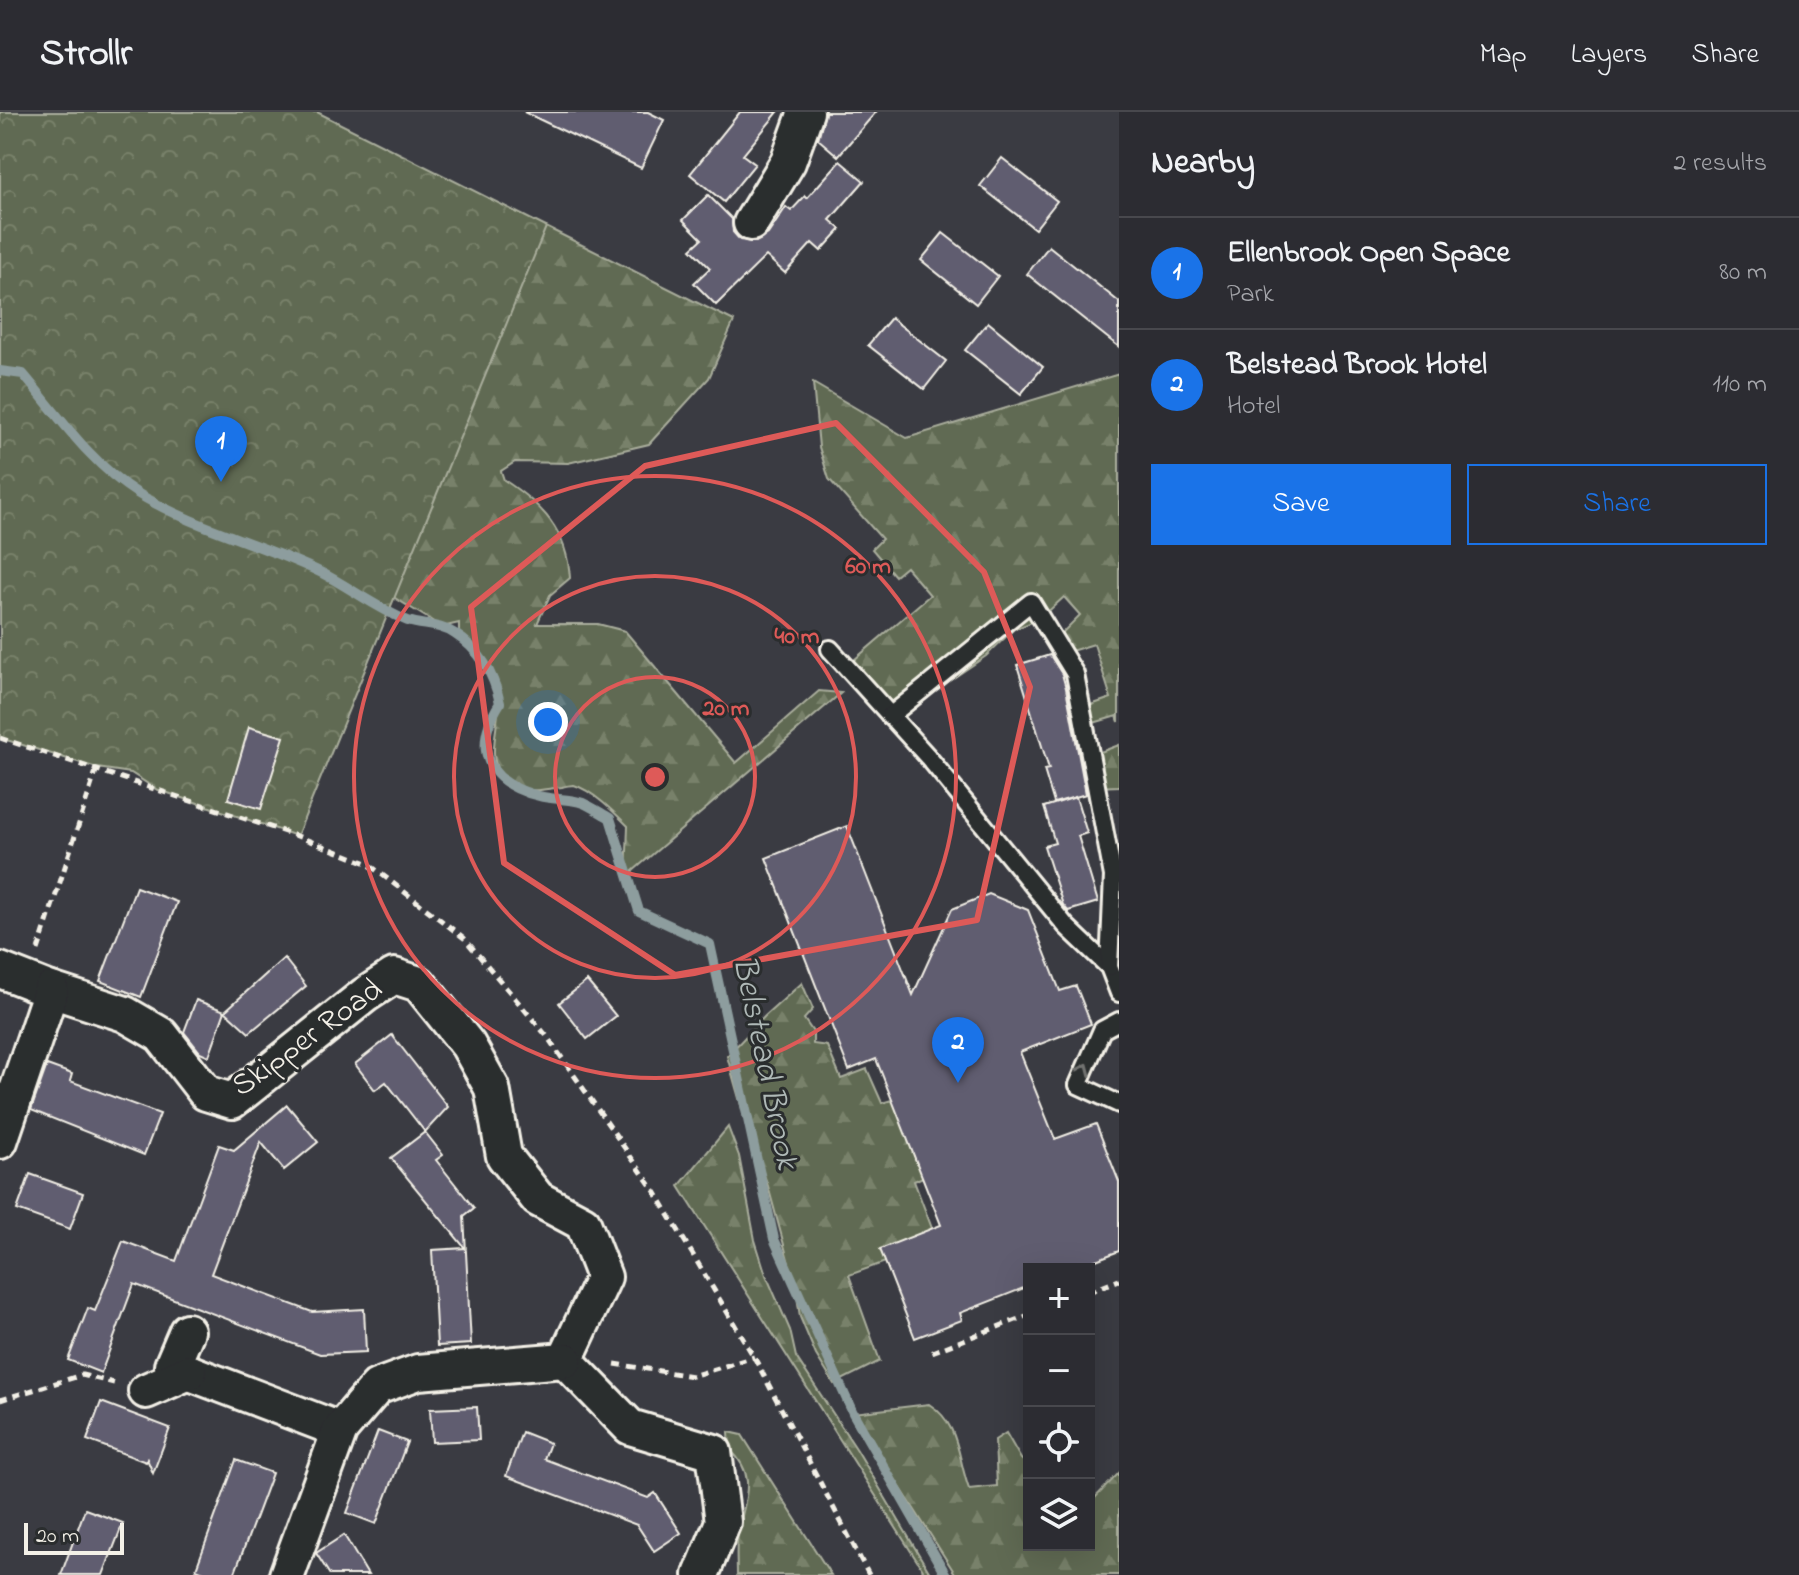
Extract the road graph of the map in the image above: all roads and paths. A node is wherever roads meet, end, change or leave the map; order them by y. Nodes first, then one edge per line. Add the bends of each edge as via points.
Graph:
1 (806, 112) edge
2 (751, 223) dead end
3 (830, 649) dead end
4 (890, 716) junction
5 (97, 768) dead end
6 (1109, 967) junction
7 (26, 980) edge
8 (1119, 993) edge
9 (1119, 1021) edge
10 (1119, 1104) edge
11 (0, 1141) edge
12 (1119, 1280) edge
13 (1095, 1290) edge
14 (1023, 1317) edge
15 (187, 1331) dead end
16 (932, 1352) dead end
17 (754, 1357) dead end
18 (565, 1360) junction
19 (189, 1372) junction
20 (146, 1391) joint
21 (0, 1400) edge
22 (340, 1430) junction
23 (287, 1575) edge
24 (701, 1575) edge

1 - 2 street via 788,162
3 - 4 lane
4 - 6 lane via 1066,926
4 - 6 lane via 1031,602 1075,674 1113,876
5 - 7 path
6 - 8 lane
7 - 11 street
7 - 18 street, Skipper Road via 125,1014 161,1035 206,1093 232,1101 394,976 419,984 468,1045 492,1088 504,1156 538,1199 583,1223 594,1250 604,1277
10 -> 9 lane via 1078,1085 1102,1030
12 - 13 path
14 - 16 path
15 - 19 street via 172,1366
17 - 18 path via 692,1376
18 - 22 street via 418,1372 377,1387
18 - 24 street via 630,1427 714,1452 723,1522
19 - 20 street
19 - 22 street
20 - 21 path via 82,1375
22 - 23 street

